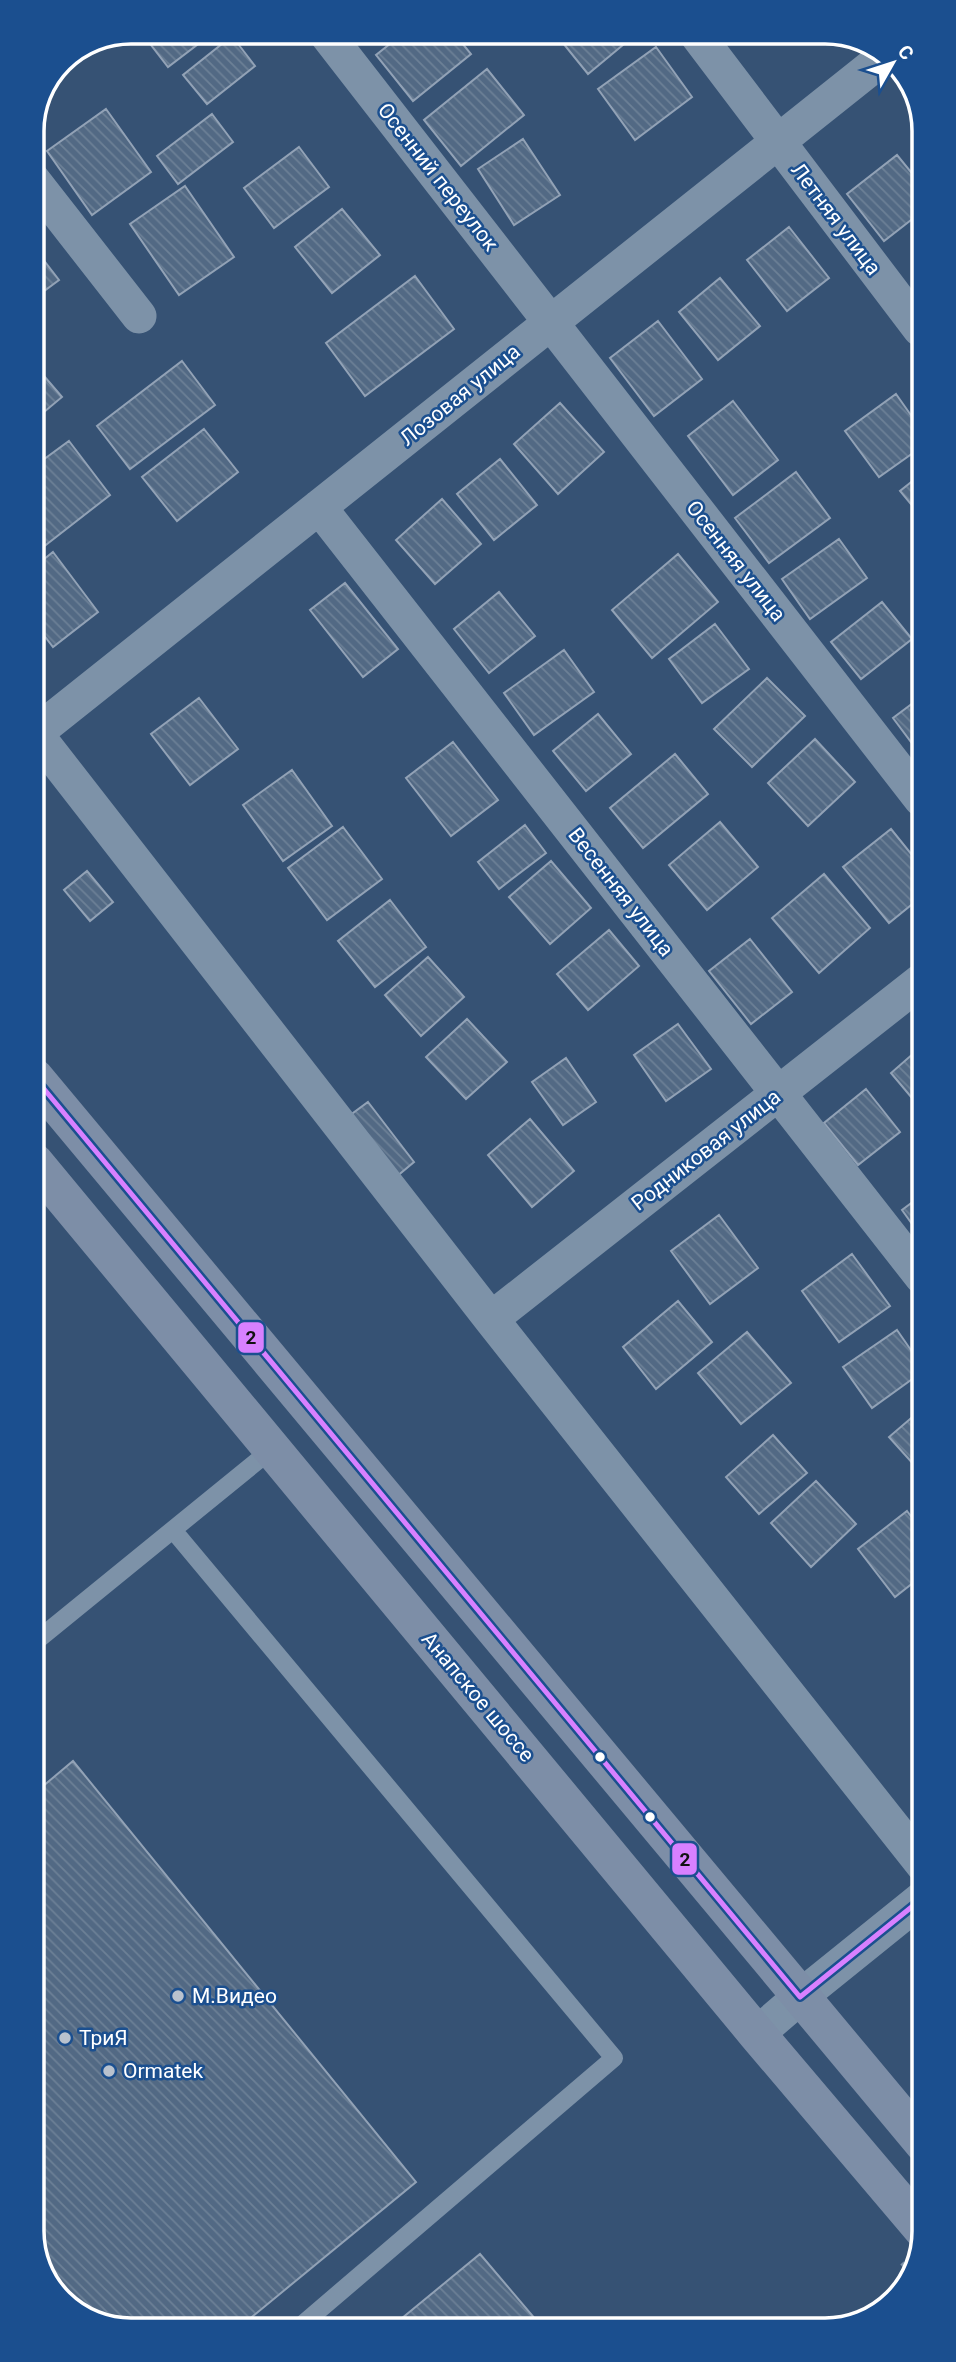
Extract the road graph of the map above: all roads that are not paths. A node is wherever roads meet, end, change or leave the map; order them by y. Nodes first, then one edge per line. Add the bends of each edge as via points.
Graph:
1 (334, 44) edge
2 (704, 44) edge
3 (878, 62) edge
4 (778, 142) junction
5 (44, 193) edge
6 (139, 316) dead end
7 (912, 318) edge
8 (552, 322) junction
9 (319, 507) junction
10 (44, 726) edge
11 (44, 747) edge
12 (912, 788) edge
13 (912, 989) edge
14 (44, 1089) edge
15 (779, 1093) junction
16 (44, 1174) edge
17 (912, 1264) edge
18 (491, 1319) junction
19 (272, 1449) junction
20 (173, 1530) junction
21 (44, 1635) edge
22 (912, 1851) edge
23 (912, 1907) edge
24 (800, 1997) junction
25 (757, 2034) junction
26 (912, 2130) edge
27 (912, 2216) edge
28 (311, 2318) edge

1 - 8 street, Осенний переулок
2 - 4 street, Летняя улица
3 - 4 street, Лозовая улица
4 - 7 street, Летняя улица
4 - 8 street, Лозовая улица
5 - 6 street
8 - 9 street, Лозовая улица
8 - 12 street, Осенняя улица
9 - 10 street, Лозовая улица
9 - 15 street, Весенняя улица
11 - 18 street
13 - 15 street, Родниковая улица
14 - 24 main road
15 - 17 street, Весенняя улица
15 - 18 street, Родниковая улица
16 - 19 main road, Анапское шоссе
18 - 22 street
19 - 20 lane
19 - 25 main road, Анапское шоссе
20 - 21 lane
20 - 28 lane via 614,2058
23 - 24 street
24 - 25 street
24 - 26 main road
25 - 27 main road, Анапское шоссе

